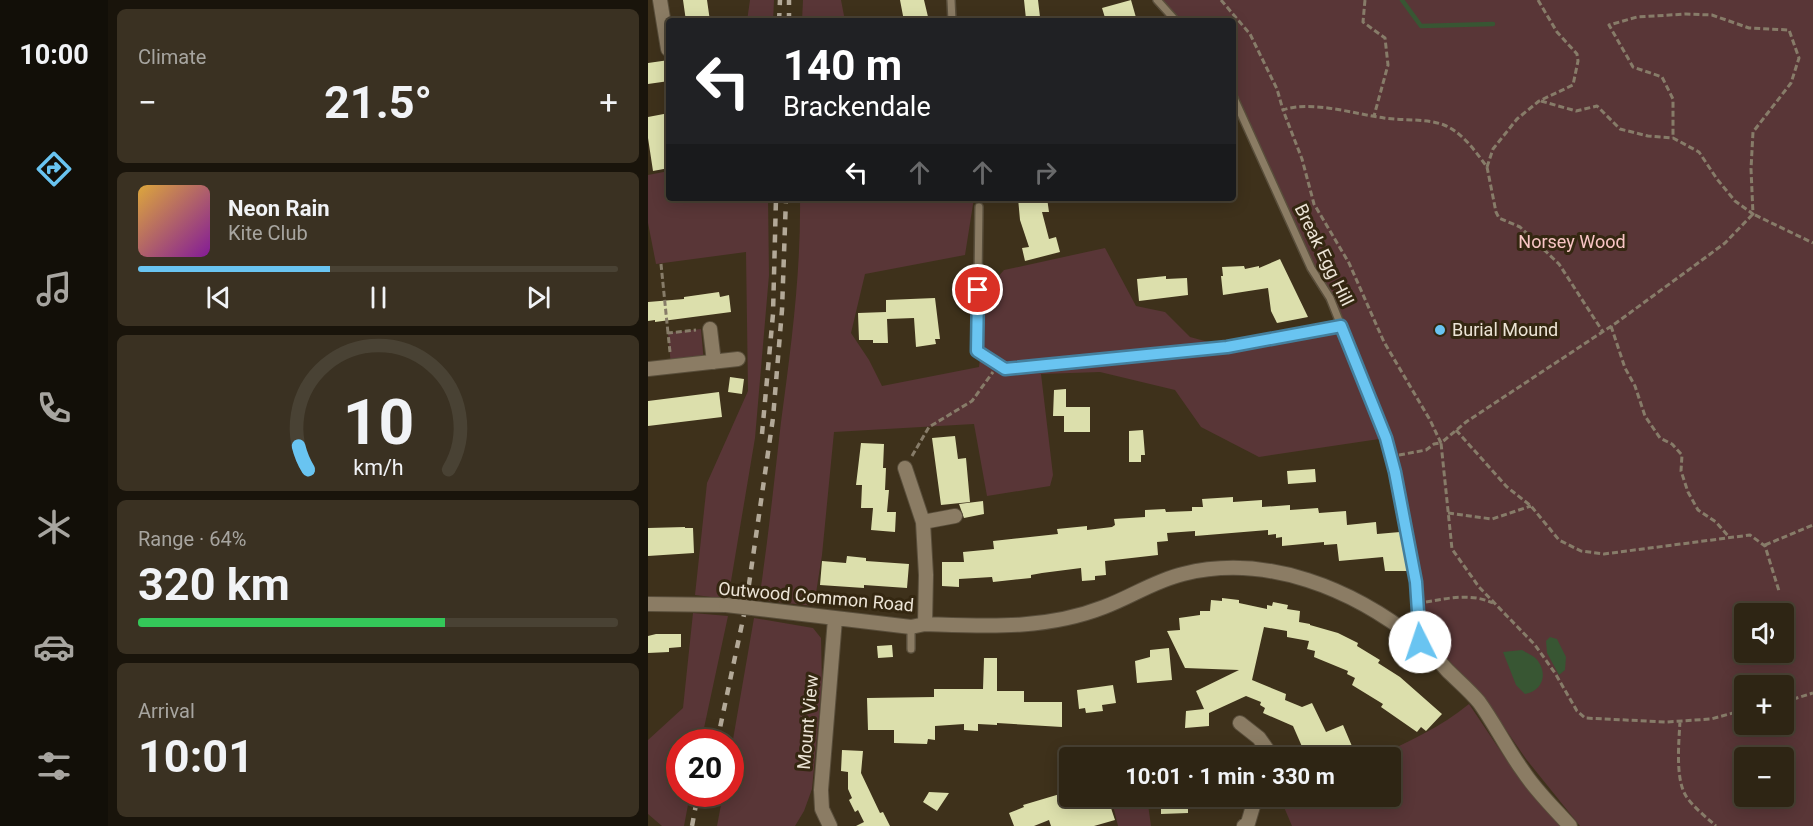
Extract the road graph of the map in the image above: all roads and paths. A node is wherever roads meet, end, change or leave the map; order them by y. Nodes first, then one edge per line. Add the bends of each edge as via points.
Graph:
1 (660, 0) edge
2 (951, 0) edge
3 (1157, 0) edge
4 (1221, 0) edge
5 (1365, 0) edge
6 (1538, 0) edge
7 (952, 18) edge
8 (1173, 18) edge
9 (666, 37) edge
10 (1539, 101) junction
11 (1236, 103) edge
12 (1283, 110) junction
13 (1374, 116) junction
14 (1673, 138) junction
15 (1487, 167) junction
16 (979, 207) dead end
17 (1753, 214) junction
18 (1813, 243) edge
19 (661, 264) dead end
20 (1341, 326) junction
21 (1611, 327) junction
22 (710, 328) joint
23 (1603, 332) junction
24 (668, 333) junction
25 (738, 359) dead end
26 (714, 362) junction
27 (998, 365) junction
28 (671, 366) junction
29 (648, 369) edge
30 (1456, 430) junction
31 (1441, 443) junction
32 (1391, 456) junction
33 (905, 468) joint
34 (1531, 506) junction
35 (1448, 513) junction
36 (955, 516) dead end
37 (923, 522) junction
38 (1813, 525) edge
39 (1730, 538) junction
40 (1765, 546) junction
41 (1779, 591) dead end
42 (1422, 602) dead end
43 (648, 604) edge
44 (1497, 605) junction
45 (834, 619) junction
46 (925, 624) junction
47 (911, 627) junction
48 (1420, 642) junction
49 (911, 649) dead end
50 (1813, 693) edge
51 (1794, 699) edge
52 (1734, 713) edge
53 (1680, 721) junction
54 (1240, 723) dead end
55 (1266, 747) edge
56 (1253, 807) edge
57 (830, 826) edge
58 (1244, 826) edge
59 (1570, 826) edge
60 (1716, 826) edge

1 - 9 street
2 - 7 lane
3 - 8 lane
4 - 12 path via 1250,34
5 - 13 path via 1363,22 1385,38 1388,65
6 - 10 path via 1557,32 1577,54 1578,61 1573,85
10 - 14 path via 1576,111 1597,106 1620,129
10 - 15 path via 1517,119 1493,149
11 - 20 lane, Break Egg Hill
12 - 13 path via 1310,107
12 - 31 path via 1314,204 1349,263 1384,342
13 - 15 path via 1446,125 1466,141
14 - 17 path via 1699,152 1735,201
14 - 17 path via 1672,99 1662,77 1633,68 1609,25 1637,17 1686,14 1712,15 1749,28 1789,30 1799,58 1791,83 1753,132
15 - 23 path via 1499,218 1520,227 1559,264
16 - 27 lane via 977,351
17 - 18 path
17 - 21 path via 1725,243
19 - 24 path
20 - 27 lane via 1227,347 1005,369
20 - 32 lane, Break Egg Hill
21 - 23 path
21 - 39 path via 1645,416 1660,438 1682,455 1688,492 1698,510
22 - 24 path
22 - 26 street
23 - 30 path
24 - 28 path
25 - 26 street
26 - 28 street
27 - 33 path via 972,401 929,427
28 - 29 street
30 - 31 path
30 - 34 path via 1507,487
31 - 32 path via 1426,450
31 - 35 path
32 - 48 lane, Break Egg Hill via 1416,582
33 - 37 street
34 - 35 path via 1492,519
34 - 39 path via 1559,540 1581,551 1604,554
35 - 44 path via 1452,549
36 - 37 street
37 - 46 street
38 - 40 path
39 - 40 path via 1750,535
40 - 41 path
42 - 44 path via 1471,597
43 - 45 street, Outwood Common Road, bridge via 726,605
44 - 53 path via 1535,645 1585,718
45 - 47 street, Outwood Common Road
45 - 57 street, Mount View via 821,790 822,809
46 - 47 street, Outwood Common Road
46 - 48 street, Outwood Common Road via 1044,623 1104,607 1184,573 1245,568 1328,586 1378,612
47 - 49 lane
48 - 59 street, Outwood Common Road via 1478,701 1524,774
50 - 51 path
52 - 53 path
53 - 60 path via 1678,747 1683,790
54 - 55 street
56 - 58 street

